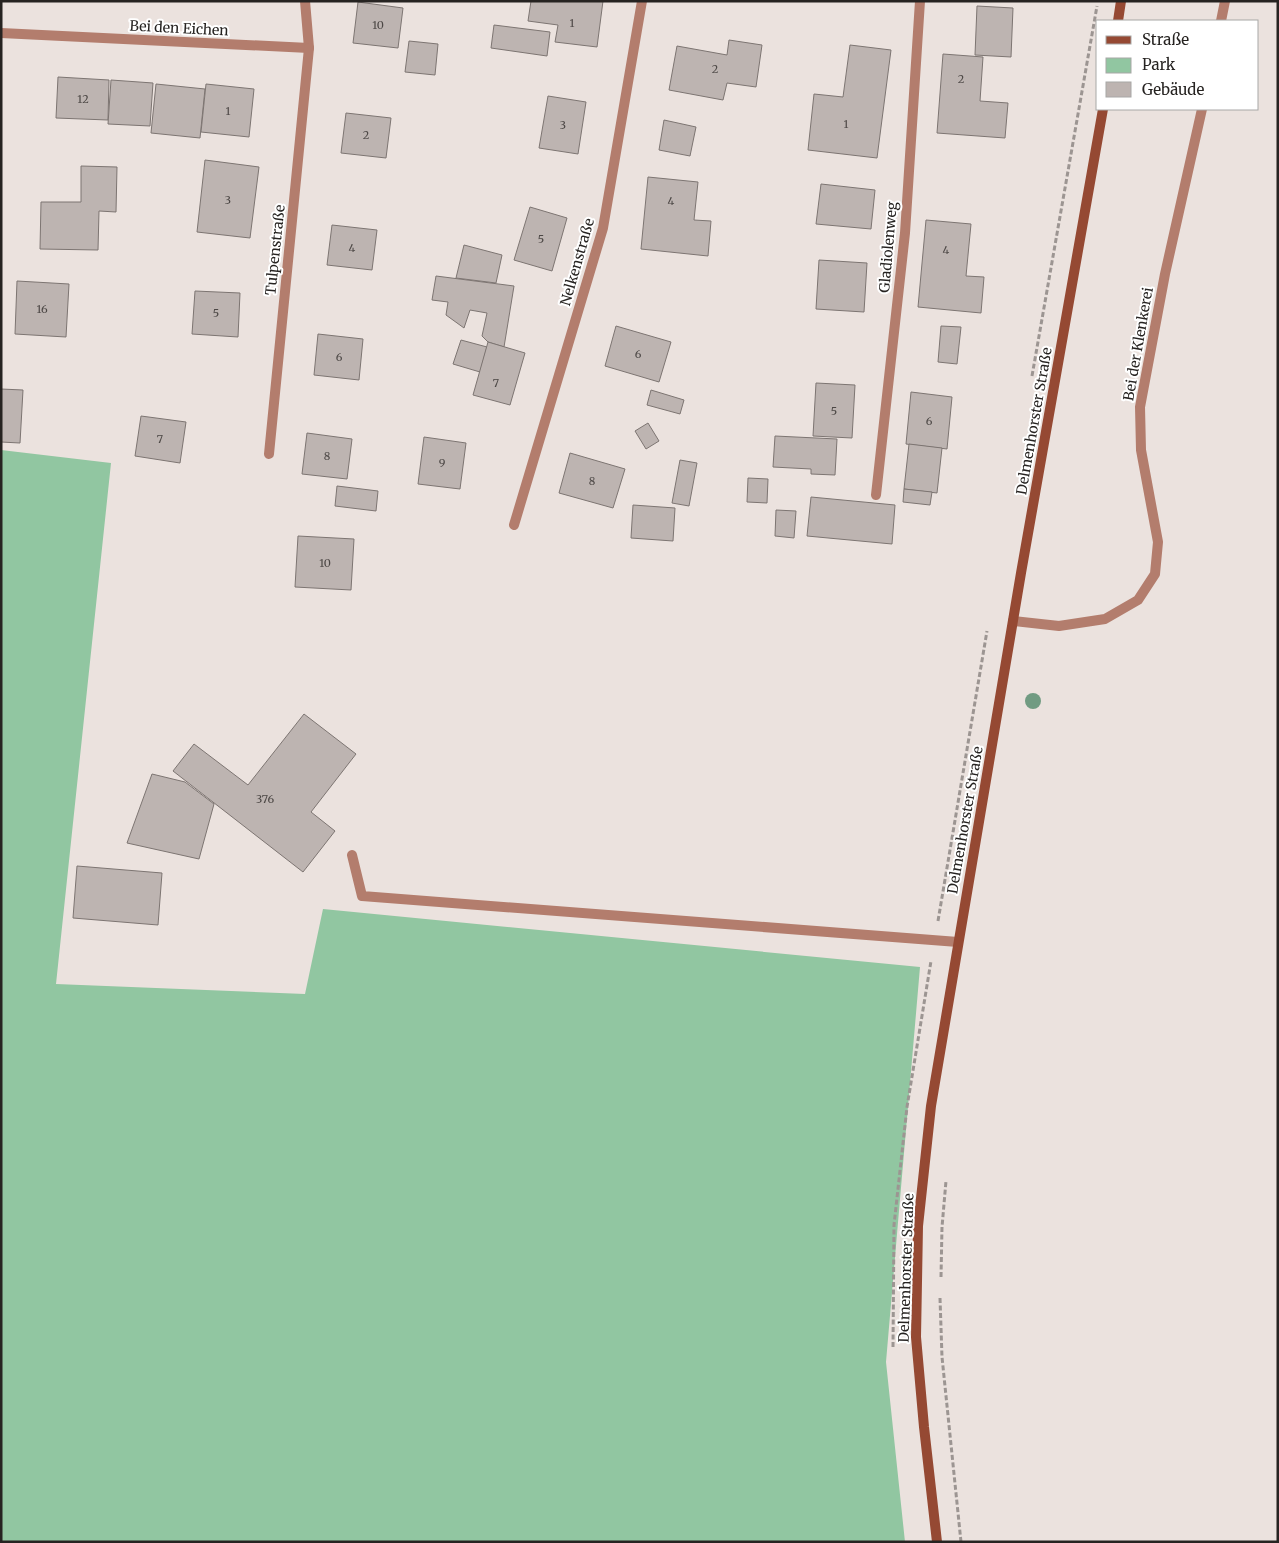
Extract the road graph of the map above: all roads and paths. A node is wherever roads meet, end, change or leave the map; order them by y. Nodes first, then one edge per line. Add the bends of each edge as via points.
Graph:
1 (305, 1) edge
2 (642, 1) edge
3 (920, 1) edge
4 (1098, 1) edge
5 (1121, 1) edge
6 (1225, 1) edge
7 (1118, 20) edge
8 (1221, 20) edge
9 (1, 33) edge
10 (309, 48) junction
11 (1102, 110) edge
12 (1202, 110) edge
13 (1054, 247) dead end
14 (269, 454) dead end
15 (876, 495) dead end
16 (514, 525) dead end
17 (1013, 621) junction
18 (352, 855) dead end
19 (958, 942) junction
20 (947, 1178) dead end
21 (940, 1280) dead end
22 (940, 1289) dead end
23 (938, 1542) edge
24 (961, 1542) edge

1 - 10 street
2 - 16 street, Nelkenstraße via 603,228
3 - 15 street, Gladiolenweg via 905,233
4 - 13 path
5 - 7 street
6 - 8 street
9 - 10 street, Bei den Eichen
10 - 14 street, Tulpenstraße
11 - 17 street, Delmenhorster Straße
12 - 17 street, Bei der Klenkerei via 1165,274 1140,407 1141,450 1158,542 1155,574 1138,600 1105,619 1059,626
17 - 19 street, Delmenhorster Straße
18 - 19 street via 362,896
19 - 23 street, Delmenhorster Straße via 931,1106 918,1226 916,1336
20 - 21 path
22 - 24 path via 943,1367

